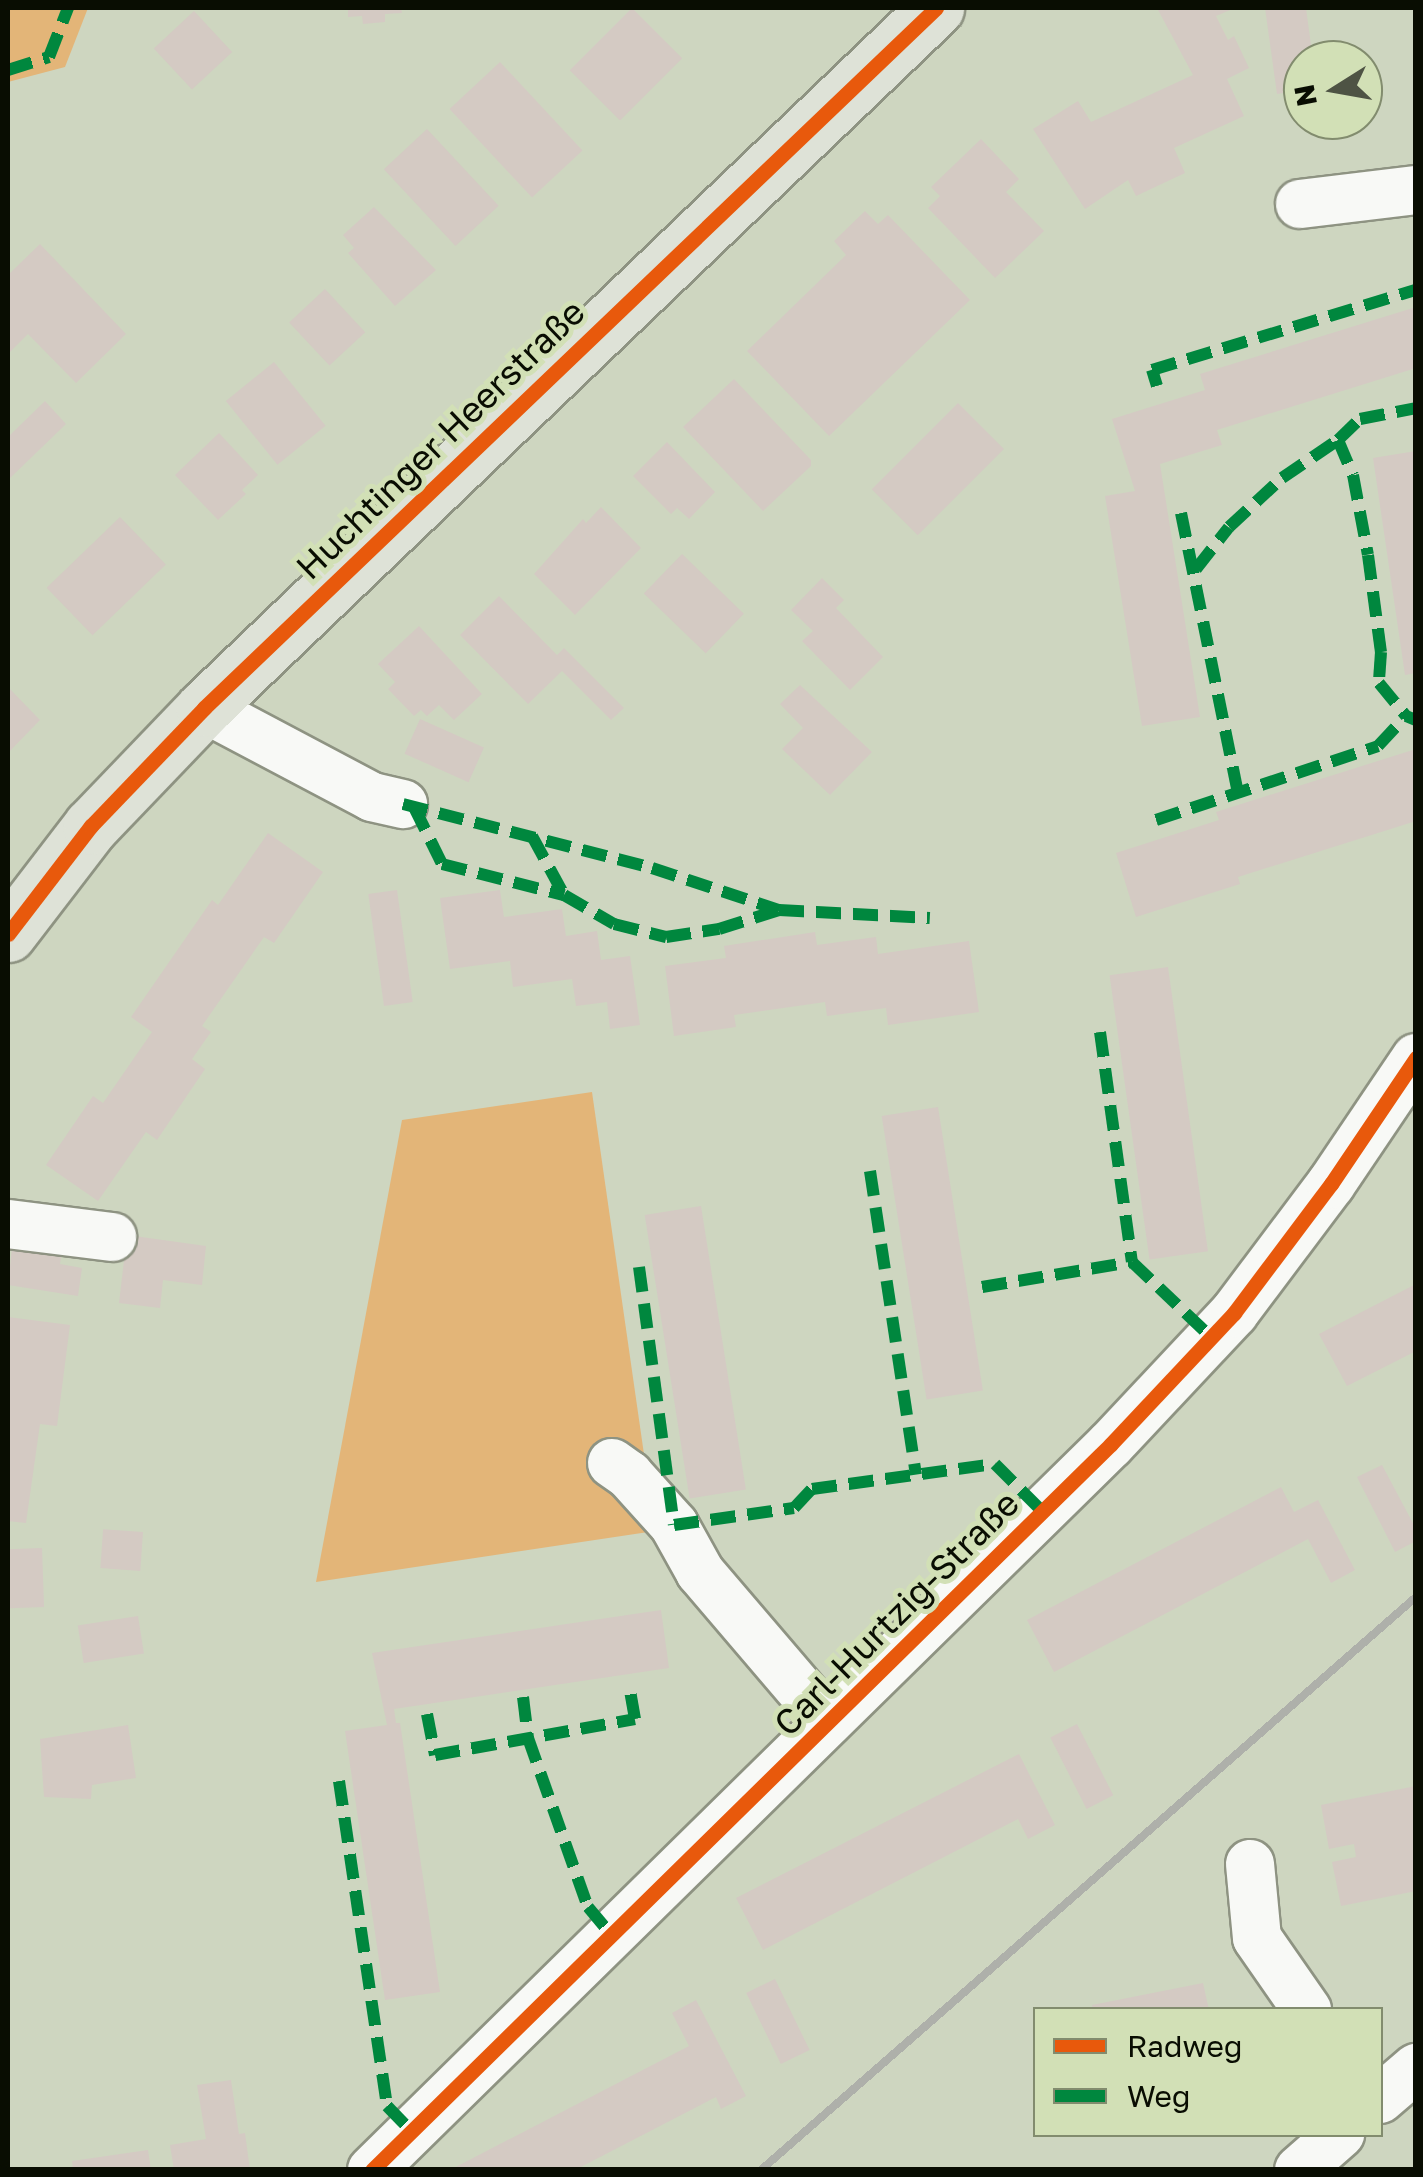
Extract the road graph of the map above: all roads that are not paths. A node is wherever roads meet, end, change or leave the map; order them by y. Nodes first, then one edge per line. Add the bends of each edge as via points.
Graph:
1 (936, 8) edge
2 (1416, 190) edge
3 (1300, 204) dead end
4 (204, 708) junction
5 (403, 804) dead end
6 (8, 934) edge
7 (1416, 1058) edge
8 (8, 1224) edge
9 (112, 1237) dead end
10 (612, 1463) dead end
11 (828, 1722) junction
12 (1250, 1864) dead end
13 (1306, 2007) edge
14 (1416, 2068) edge
15 (1383, 2096) edge
16 (1337, 2137) edge
17 (372, 2170) edge
18 (1300, 2170) edge

1 - 4 main road, Huchtinger Heerstraße
2 - 3 street
4 - 5 street via 372,797
4 - 6 main road, Huchtinger Heerstraße via 91,826
7 - 11 street, Carl-Hurtzig-Straße via 1332,1184 1234,1312 1111,1444
8 - 9 street
10 - 11 street via 674,1525 700,1572
11 - 17 street, Carl-Hurtzig-Straße
12 - 13 street via 1257,1938
14 - 15 street
16 - 18 street

